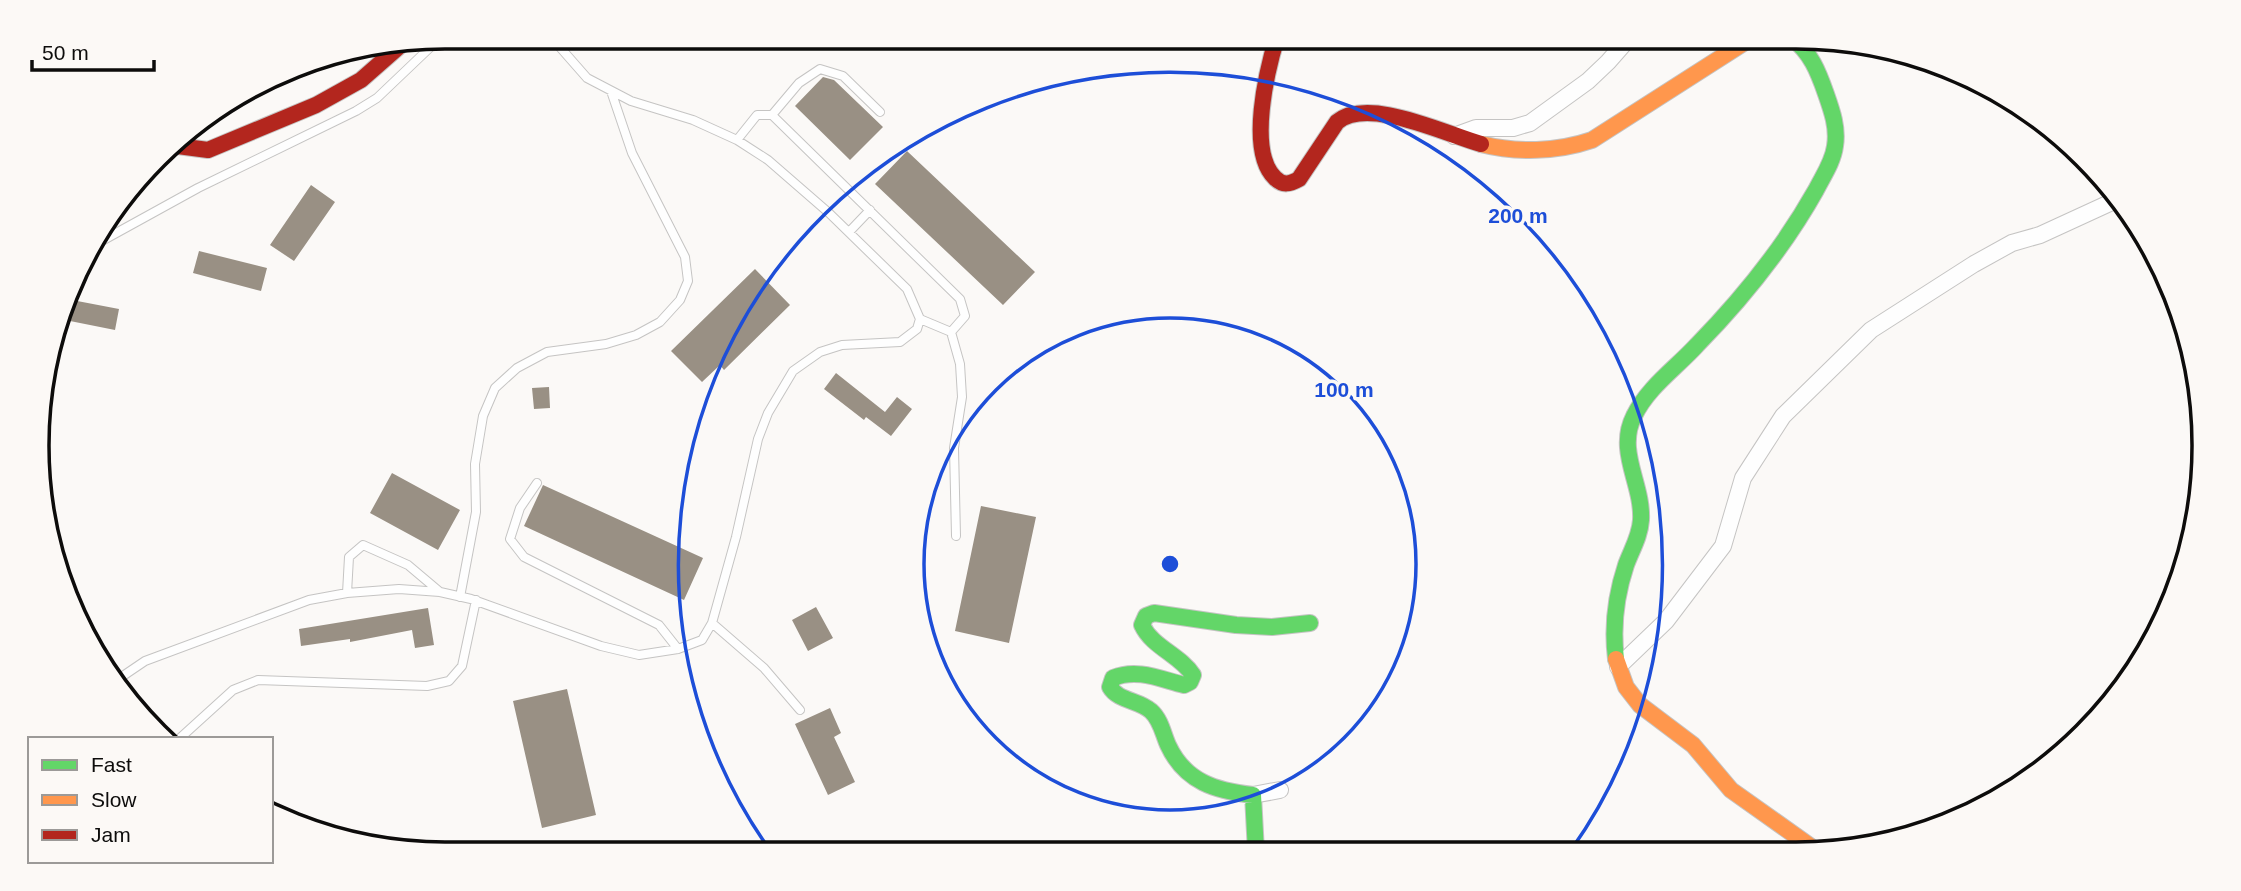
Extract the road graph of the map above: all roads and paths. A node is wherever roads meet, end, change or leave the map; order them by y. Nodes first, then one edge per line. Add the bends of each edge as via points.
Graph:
1 (562, 49) edge
2 (1272, 49) edge
3 (1619, 49) edge
4 (1734, 49) edge
5 (428, 50) edge
6 (1812, 50) edge
7 (393, 52) edge
8 (611, 91) junction
9 (880, 112) dead end
10 (772, 115) junction
11 (1454, 136) junction
12 (737, 140) junction
13 (184, 147) edge
14 (2110, 203) edge
15 (870, 211) junction
16 (849, 232) junction
17 (108, 238) edge
18 (920, 319) junction
19 (951, 332) junction
20 (537, 483) dead end
21 (956, 537) dead end
22 (440, 592) junction
23 (347, 593) junction
24 (460, 597) junction
25 (477, 600) junction
26 (712, 623) junction
27 (1310, 623) dead end
28 (678, 649) junction
29 (1618, 667) junction
30 (123, 676) edge
31 (800, 710) dead end
32 (181, 737) edge
33 (1280, 790) dead end
34 (1253, 795) junction
35 (1255, 842) edge
36 (1804, 842) edge

1 - 8 lane via 587,78
2 - 11 street via 1262,125 1264,156 1270,173 1280,183 1301,179 1333,124 1359,111
3 - 11 street via 1588,81 1530,122 1513,128 1476,128
4 - 11 street via 1593,140 1525,149 1492,147
5 - 17 lane via 377,98 356,111
6 - 29 street via 1832,110 1836,132 1833,155 1783,241 1707,335 1641,403 1630,425 1628,448 1641,509 1640,528 1619,589 1614,642
7 - 13 street via 361,80 316,105 208,150
8 - 12 lane
8 - 24 lane via 632,153 685,257 688,281 680,300 660,322 606,344 547,352 517,368 495,388 483,416 475,464 476,512
9 - 10 lane via 843,76 820,69 799,83
10 - 12 lane via 757,115
10 - 15 lane
12 - 16 lane via 768,160
14 - 29 street via 2012,243 1871,330 1783,416 1743,478 1723,546 1666,621
15 - 16 lane
15 - 19 lane via 960,299 965,316
16 - 18 lane via 907,289
18 - 19 lane
18 - 26 lane via 917,329 900,342 842,345 820,352 793,372 758,439
19 - 21 lane via 960,364 962,397 954,448
20 - 28 lane via 520,508 510,539 524,557 659,625
22 - 23 lane
22 - 23 lane via 408,565 363,545 349,557
22 - 24 lane
23 - 30 lane via 309,600 145,661
24 - 25 lane
25 - 28 lane via 601,646 639,655
25 - 32 lane via 462,666 449,681 427,686 258,680 233,690
26 - 28 lane via 702,640
26 - 31 lane via 764,668
27 - 34 street via 1248,626 1154,613 1146,616 1142,625 1146,634 1188,667 1193,675 1190,682 1184,685 1122,673 1113,678 1110,687 1114,694 1151,711 1178,765 1190,776 1207,787
29 - 36 street via 1642,709 1693,745 1729,788
33 - 34 street
34 - 35 street

